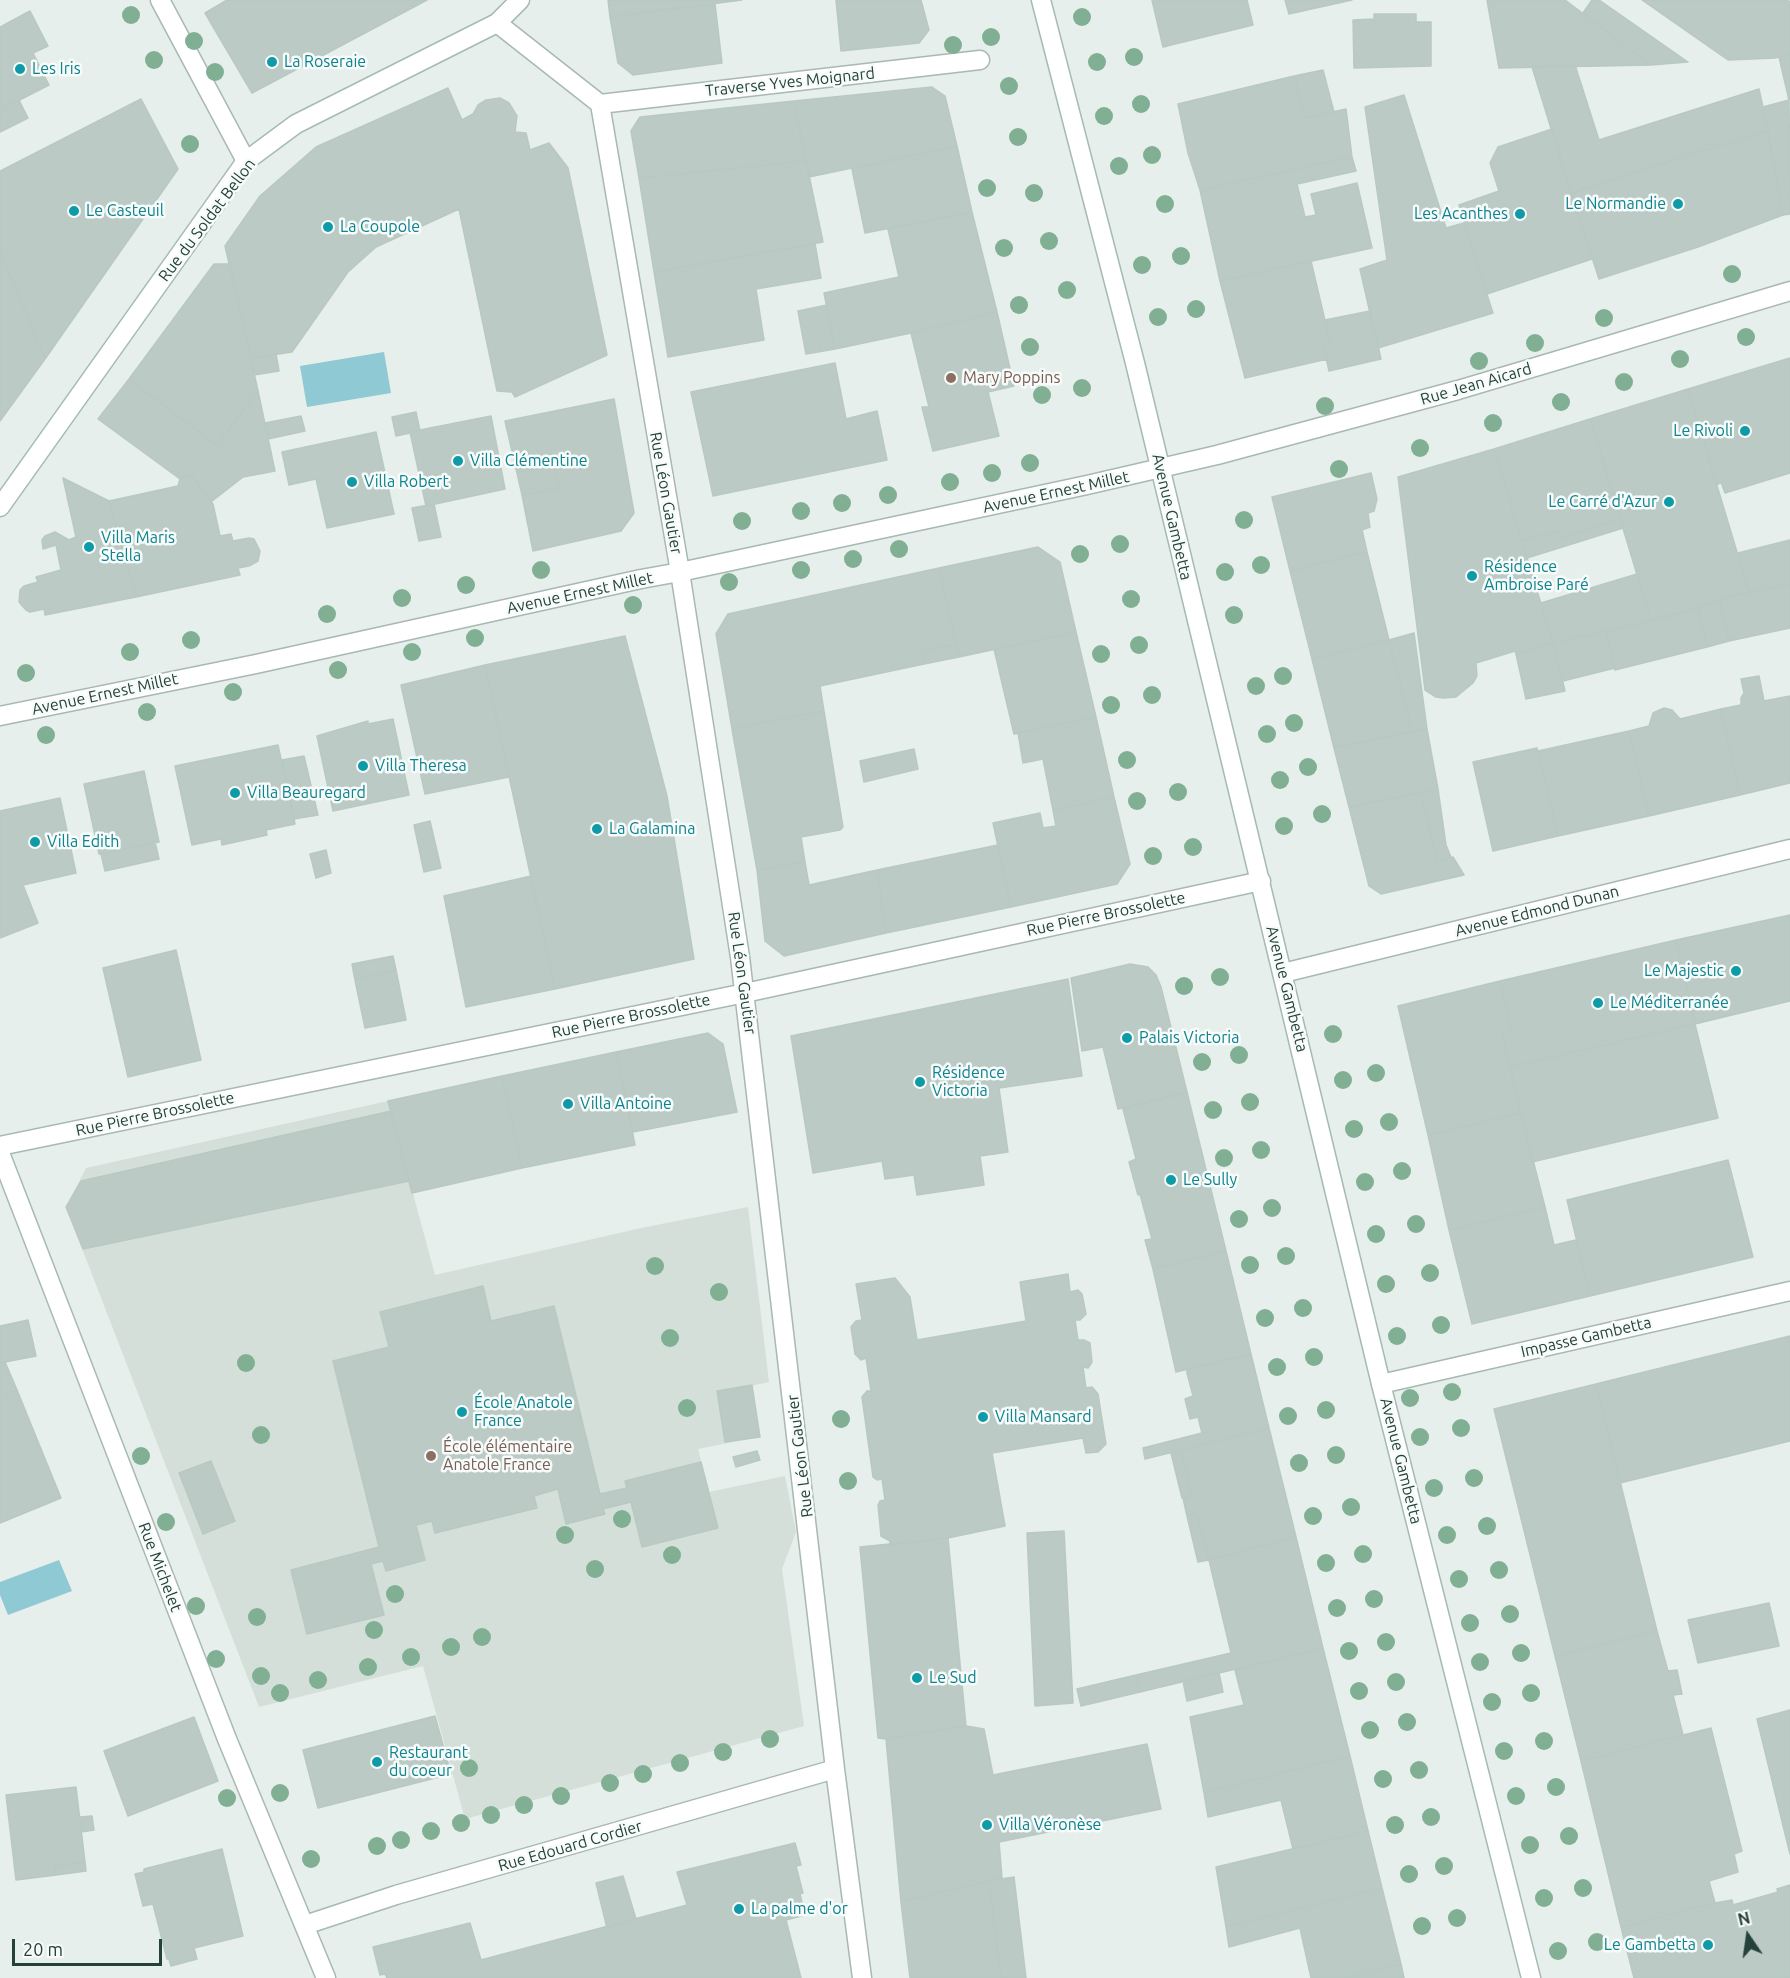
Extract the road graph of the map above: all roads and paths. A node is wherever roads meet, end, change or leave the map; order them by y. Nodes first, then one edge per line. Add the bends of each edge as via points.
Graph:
1 (160, 0) edge
2 (520, 0) edge
3 (1041, 0) edge
4 (497, 23) junction
5 (980, 60) dead end
6 (600, 104) junction
7 (246, 161) junction
8 (1790, 291) edge
9 (1160, 468) junction
10 (0, 507) edge
11 (680, 572) junction
12 (0, 716) edge
13 (1790, 849) edge
14 (1261, 881) junction
15 (1283, 973) junction
16 (745, 993) junction
17 (0, 1146) edge
18 (0, 1153) edge
19 (1790, 1291) edge
20 (1381, 1384) junction
21 (835, 1769) junction
22 (305, 1925) junction
23 (326, 1978) edge
24 (862, 1978) edge
25 (1531, 1978) edge

1 - 7 street
2 - 4 street, Rue du Soldat Bellon
3 - 9 street, Avenue Gambetta
4 - 6 street
4 - 7 street, Rue du Soldat Bellon via 296,124
5 - 6 street, Traverse Yves Moignard
6 - 11 street, Rue Léon Gautier
7 - 10 street, Rue du Soldat Bellon
8 - 9 street, Rue Jean Aicard via 1458,390
9 - 11 street, Avenue Ernest Millet
9 - 14 street, Avenue Gambetta
11 - 12 street, Avenue Ernest Millet
11 - 16 street, Rue Léon Gautier
13 - 15 street, Avenue Edmond Dunan
14 - 15 street, Avenue Gambetta
14 - 16 street, Rue Pierre Brossolette
15 - 20 street, Avenue Gambetta
16 - 17 street, Rue Pierre Brossolette
16 - 21 street, Rue Léon Gautier
18 - 22 street, Rue Michelet via 227,1739
19 - 20 street, Impasse Gambetta
20 - 25 street, Avenue Gambetta
21 - 22 street, Rue Edouard Cordier via 396,1894
21 - 24 street, Rue Léon Gautier
22 - 23 street, Rue Michelet

